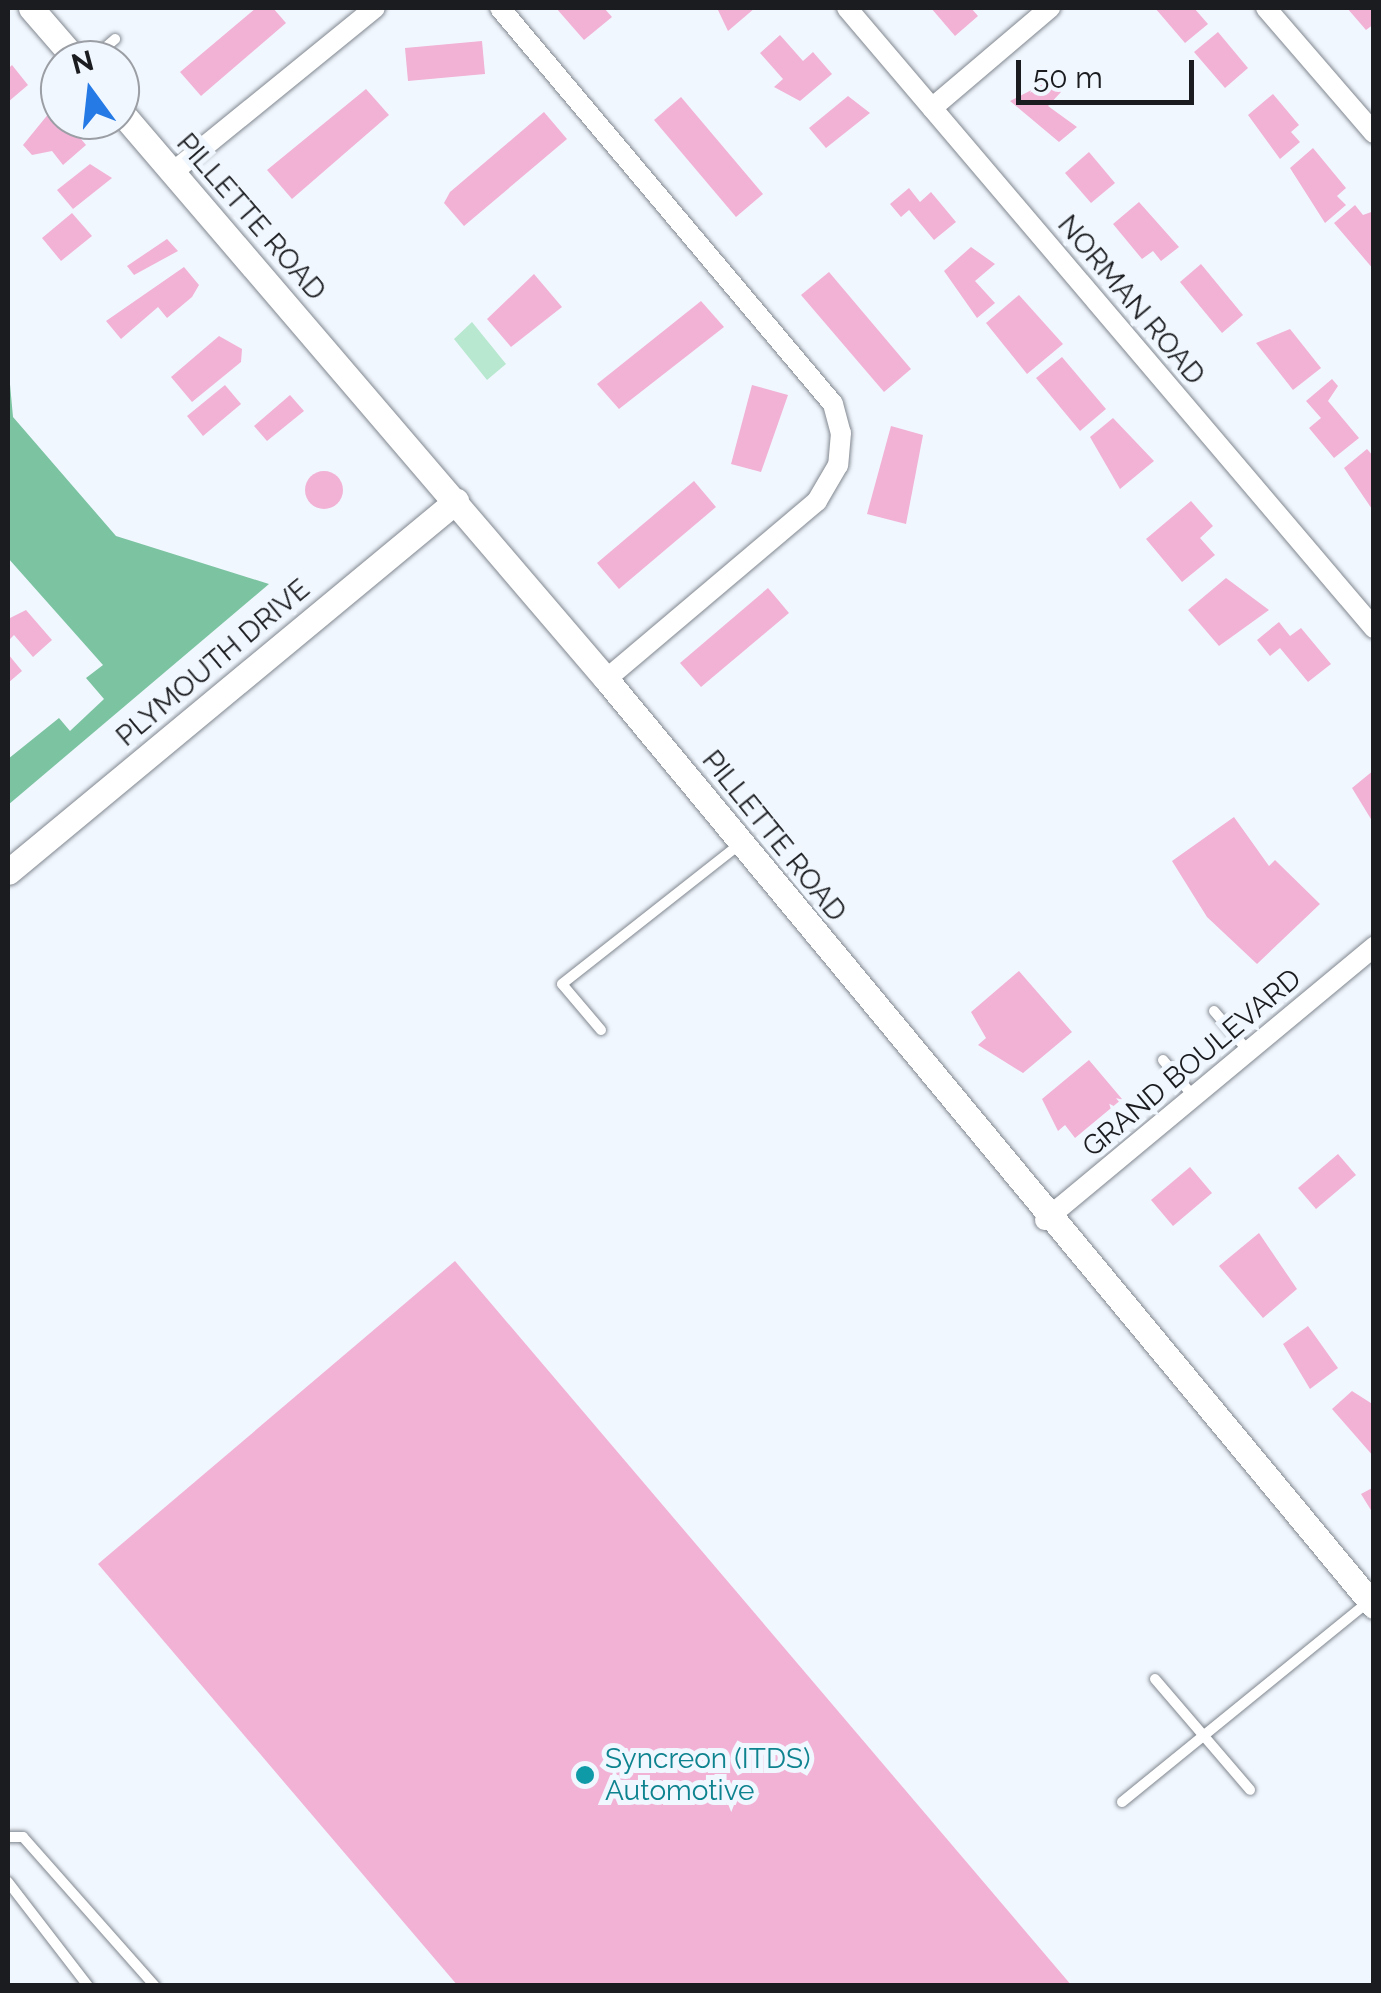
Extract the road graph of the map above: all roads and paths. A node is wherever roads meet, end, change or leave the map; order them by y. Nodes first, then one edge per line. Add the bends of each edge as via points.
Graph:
1 (31, 8) edge
2 (375, 8) edge
3 (500, 8) edge
4 (846, 8) edge
5 (1050, 8) edge
6 (1266, 8) edge
7 (59, 40) edge
8 (932, 108) junction
9 (1374, 133) edge
10 (140, 134) edge
11 (173, 172) junction
12 (456, 501) junction
13 (1374, 628) edge
14 (606, 679) junction
15 (742, 842) junction
16 (8, 872) edge
17 (1374, 947) edge
18 (1214, 1011) dead end
19 (602, 1030) dead end
20 (1248, 1052) junction
21 (1163, 1060) dead end
22 (1194, 1096) junction
23 (1045, 1220) junction
24 (1371, 1604) edge
25 (1154, 1680) dead end
26 (1204, 1736) junction
27 (1250, 1790) dead end
28 (1122, 1802) dead end
29 (8, 1837) edge
30 (8, 1882) edge
31 (88, 1986) edge
32 (155, 1986) edge

1 - 7 street
2 - 11 street
3 - 14 street via 833,404 841,434 838,464 817,500
4 - 8 street, NORMAN ROAD
5 - 8 street
6 - 9 street
8 - 13 street, NORMAN ROAD
10 - 11 street, PILLETTE ROAD
11 - 12 street, PILLETTE ROAD
12 - 14 street, PILLETTE ROAD
12 - 16 street, PLYMOUTH DRIVE
14 - 15 street, PILLETTE ROAD
15 - 19 lane via 562,984
15 - 23 street, PILLETTE ROAD
17 - 20 street, GRAND BOULEVARD
18 - 20 lane
20 - 22 street, GRAND BOULEVARD
21 - 22 lane
22 - 23 street, GRAND BOULEVARD
23 - 24 street, PILLETTE ROAD
24 - 26 lane
25 - 26 lane
26 - 27 lane
26 - 28 lane
29 - 32 lane via 23,1837
30 - 31 lane

